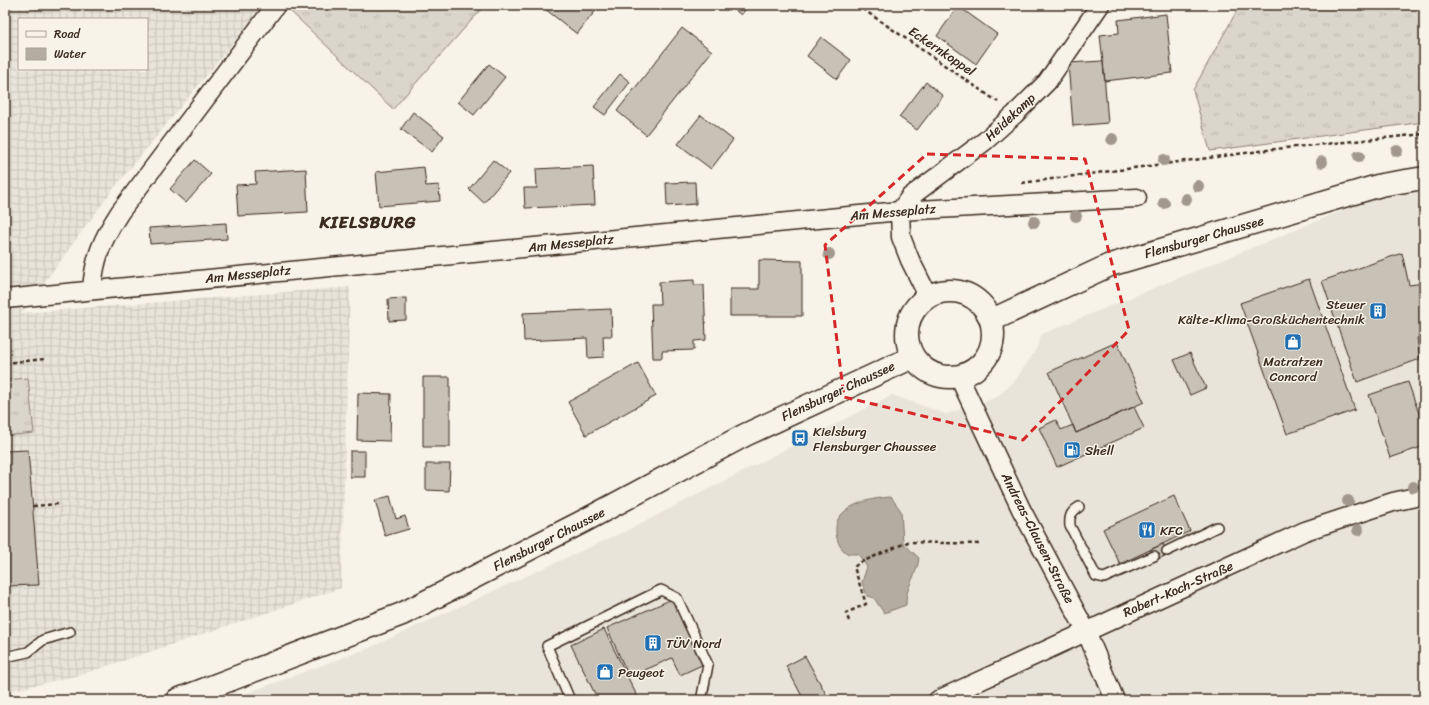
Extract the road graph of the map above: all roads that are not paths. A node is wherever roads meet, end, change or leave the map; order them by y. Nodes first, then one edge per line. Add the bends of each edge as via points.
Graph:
1 (276, 5) edge
2 (1100, 5) edge
3 (1424, 178) edge
4 (1137, 198) dead end
5 (900, 211) junction
6 (92, 290) junction
7 (928, 296) junction
8 (5, 299) edge
9 (992, 320) junction
10 (913, 357) junction
11 (959, 377) junction
12 (1424, 495) edge
13 (1079, 507) dead end
14 (1218, 527) dead end
15 (1167, 551) dead end
16 (1154, 556) dead end
17 (1086, 631) junction
18 (70, 632) dead end
19 (5, 657) edge
20 (177, 700) edge
21 (570, 700) edge
22 (704, 700) edge
23 (938, 700) edge
24 (1115, 700) edge

1 - 6 street via 116,218 96,256
2 - 5 street, Heidekamp via 1047,82 985,141 910,197
3 - 9 main road, Flensburger Chaussee via 1381,185 1110,265
4 - 5 street, Am Messeplatz
5 - 6 street, Am Messeplatz
5 - 7 street via 901,237
6 - 8 street, Am Messeplatz
7 - 9 main road via 946,290 966,293 982,303
7 - 10 main road via 915,308 908,323 907,340
9 - 11 main road via 992,349 984,362 973,372
10 - 11 main road via 928,372 949,378
10 - 20 main road, Flensburger Chaussee via 745,435 402,614
11 - 17 street, Andreas-Clausen-Straße via 1021,509
12 - 17 street, Robert-Koch-Straße via 1393,502 1305,531
13 - 16 lane via 1072,511 1069,518 1070,526 1096,576 1104,578
14 - 15 lane
17 - 23 street, Robert-Koch-Straße
17 - 24 street, Andreas-Clausen-Straße
18 - 19 lane via 43,640 28,652
21 - 22 lane via 547,646 661,590 677,598 708,665 702,696

